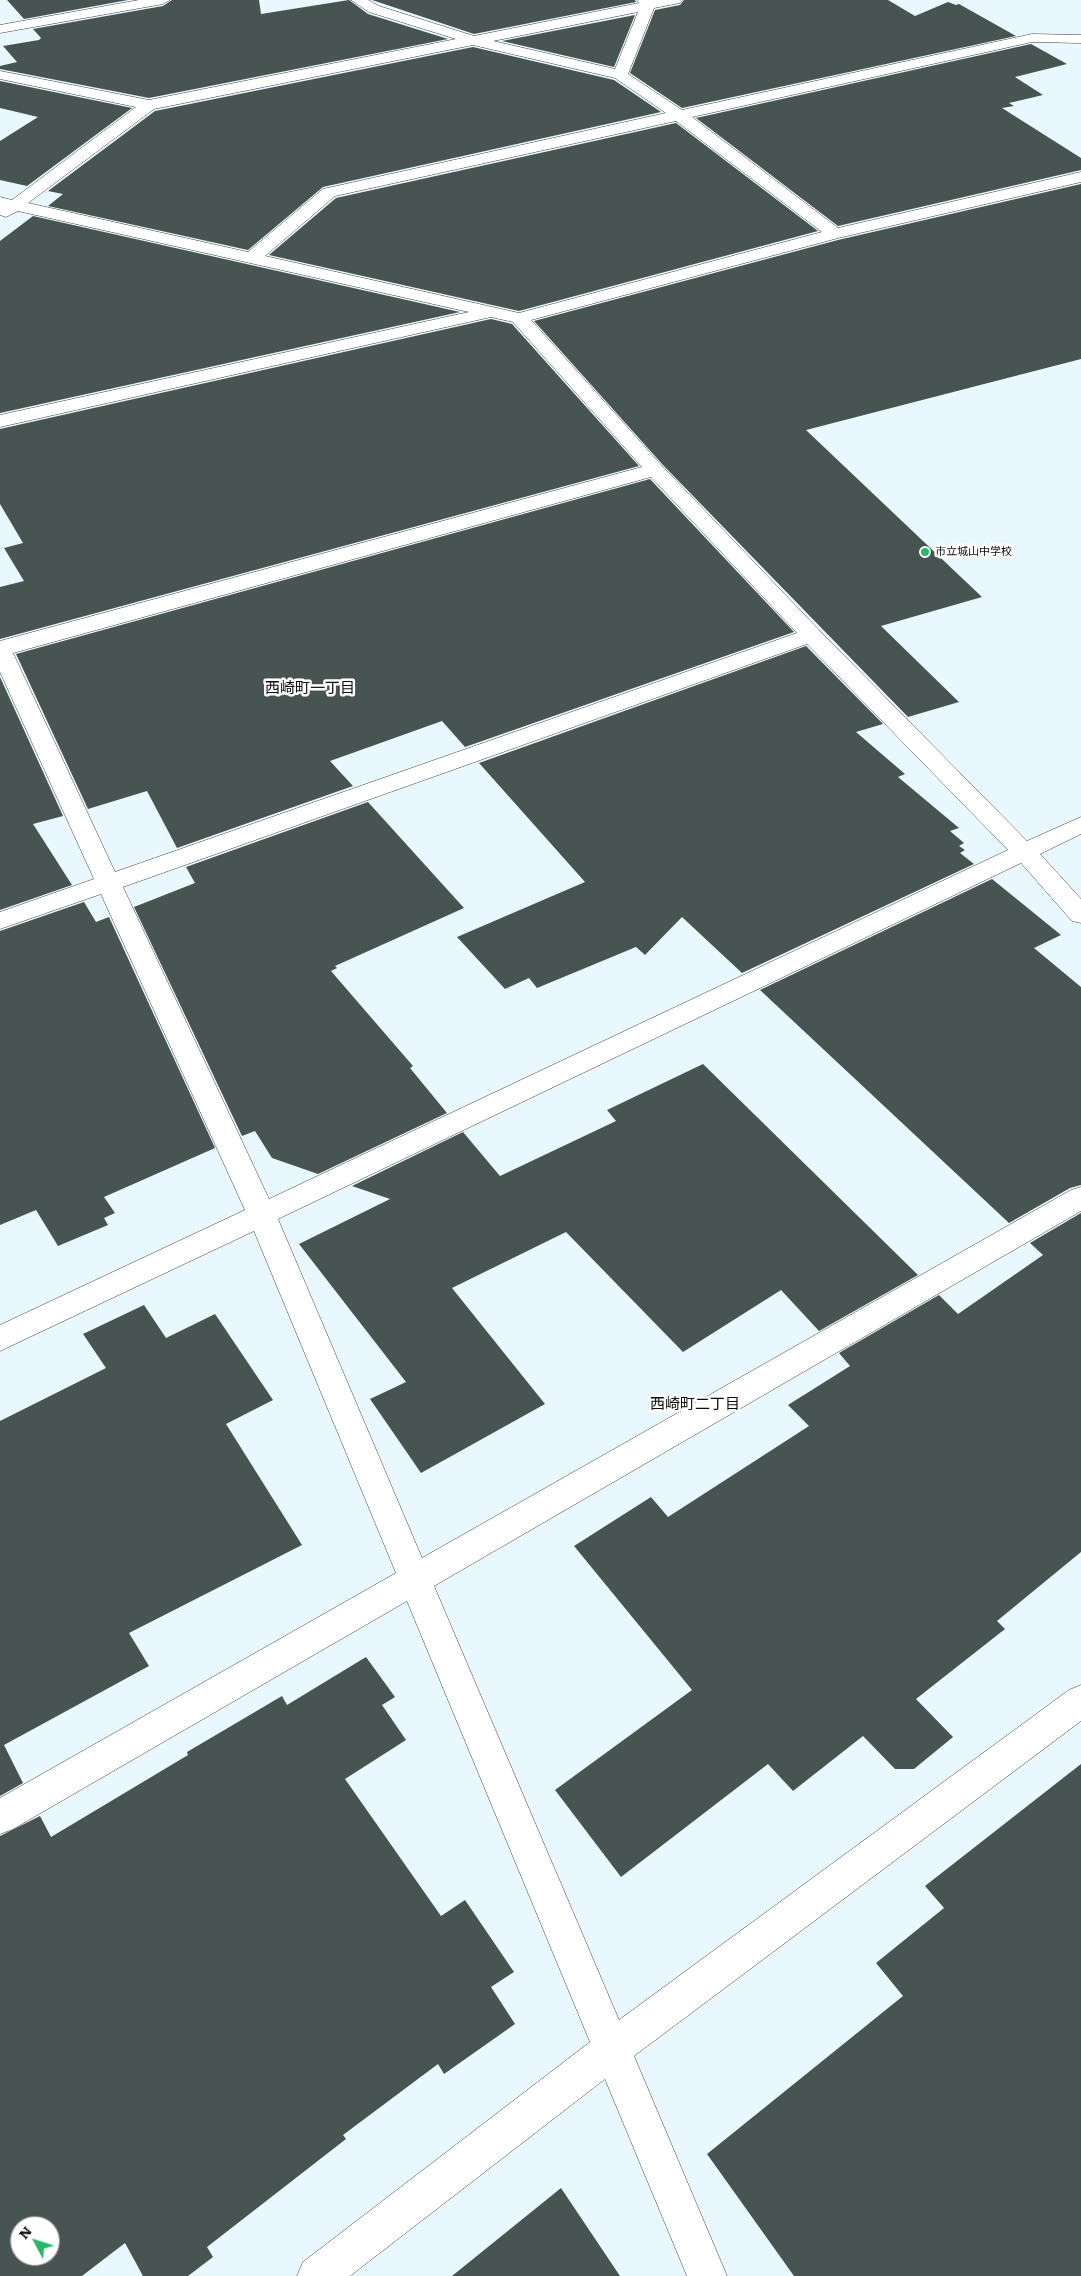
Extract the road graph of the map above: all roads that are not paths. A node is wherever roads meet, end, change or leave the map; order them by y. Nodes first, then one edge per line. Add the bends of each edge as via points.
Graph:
1 (163, 0) edge
2 (358, 0) edge
3 (675, 0) edge
4 (646, 3) edge
5 (0, 30) edge
6 (1081, 39) edge
7 (476, 41) junction
8 (0, 75) edge
9 (620, 75) junction
10 (149, 105) junction
11 (679, 115) junction
12 (1081, 177) edge
13 (5, 208) edge
14 (835, 234) junction
15 (252, 258) junction
16 (493, 312) junction
17 (519, 318) junction
18 (0, 421) edge
19 (656, 470) junction
20 (811, 634) junction
21 (0, 650) edge
22 (1081, 825) edge
23 (1024, 852) junction
24 (108, 883) junction
25 (1081, 916) edge
26 (0, 921) edge
27 (1081, 1198) edge
28 (262, 1216) junction
29 (0, 1339) edge
30 (415, 1578) junction
31 (1081, 1701) edge
32 (0, 1817) edge
33 (612, 2049) junction
34 (317, 2276) edge
35 (707, 2276) edge

1 - 5 street
2 - 7 street via 374,9
3 - 4 street
4 - 7 street
4 - 9 street
6 - 11 street via 1032,38
7 - 9 street
7 - 10 street
8 - 10 street
9 - 11 street
10 - 13 street
11 - 14 street
11 - 15 street via 329,192
12 - 14 street
13 - 15 street
14 - 17 street
15 - 16 street
16 - 17 street
16 - 18 street
17 - 19 street
19 - 20 street
19 - 21 street
20 - 23 street
20 - 24 street
21 - 24 street
22 - 23 street
23 - 25 street
23 - 28 street
24 - 26 street
24 - 28 street
27 - 30 street
28 - 29 street
28 - 30 street
30 - 32 street
30 - 33 street
31 - 33 street
33 - 34 street
33 - 35 street

